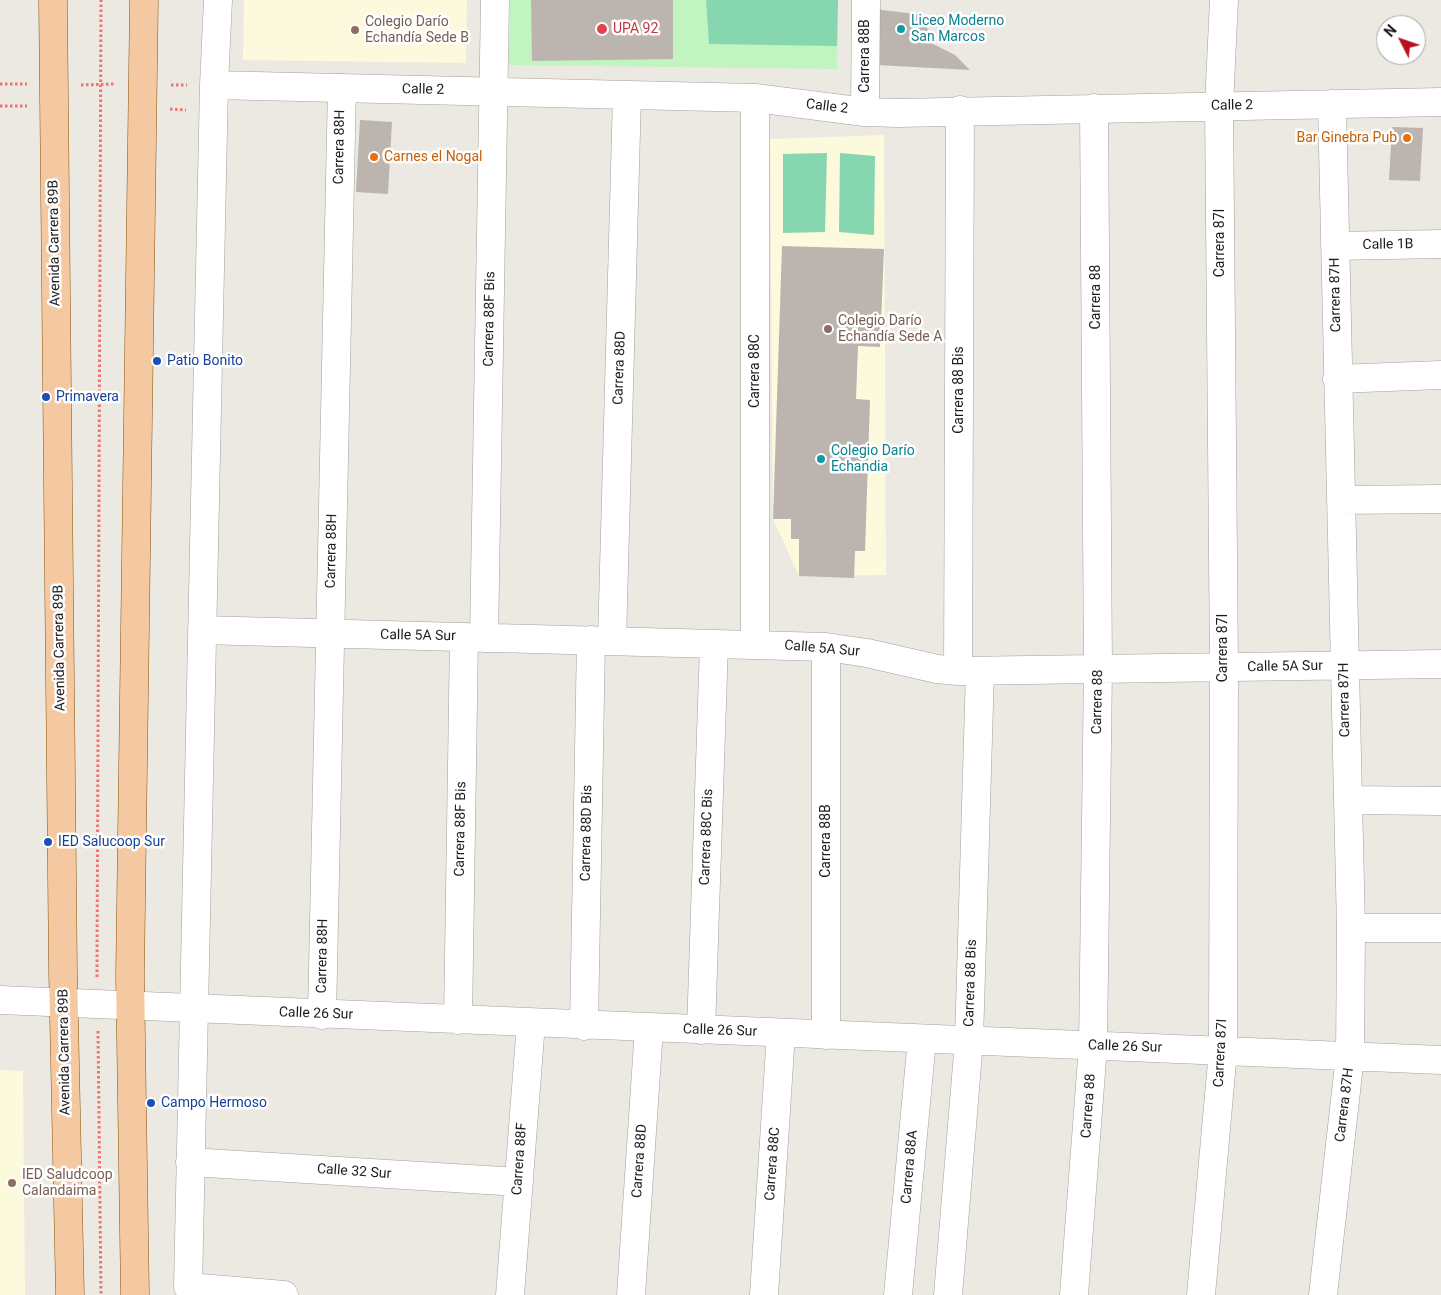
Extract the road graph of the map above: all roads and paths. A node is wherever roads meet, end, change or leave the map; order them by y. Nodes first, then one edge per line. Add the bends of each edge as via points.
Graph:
1 (53, 0) edge
2 (101, 0) edge
3 (144, 0) edge
4 (218, 0) edge
5 (495, 0) edge
6 (866, 0) edge
7 (1224, 0) edge
8 (0, 84) edge
9 (53, 84) junction
10 (102, 84) junction
11 (342, 88) junction
12 (495, 92) junction
13 (627, 95) junction
14 (142, 97) junction
15 (213, 98) junction
16 (755, 98) junction
17 (1441, 102) edge
18 (1332, 104) junction
19 (1219, 106) junction
20 (1094, 108) junction
21 (960, 110) junction
22 (865, 112) junction
23 (1441, 244) edge
24 (1334, 246) junction
25 (1441, 375) edge
26 (1338, 379) junction
27 (1441, 499) edge
28 (1340, 500) junction
29 (202, 630) junction
30 (330, 634) junction
31 (474, 637) junction
32 (601, 641) junction
33 (714, 644) junction
34 (755, 645) junction
35 (826, 647) junction
36 (1441, 664) edge
37 (1345, 666) junction
38 (1224, 668) junction
39 (1098, 669) junction
40 (969, 671) junction
41 (1348, 800) junction
42 (1441, 801) edge
43 (1351, 928) junction
44 (1441, 928) edge
45 (97, 973) dead end
46 (0, 1000) edge
47 (64, 1003) junction
48 (130, 1006) junction
49 (194, 1010) junction
50 (322, 1015) junction
51 (458, 1020) junction
52 (530, 1023) junction
53 (584, 1026) junction
54 (649, 1028) junction
55 (701, 1030) junction
56 (781, 1033) junction
57 (826, 1035) junction
58 (98, 1036) dead end
59 (922, 1039) junction
60 (969, 1041) junction
61 (1094, 1046) junction
62 (1223, 1051) junction
63 (1350, 1056) junction
64 (1441, 1060) edge
65 (190, 1162) junction
66 (519, 1182) junction
67 (70, 1295) edge
68 (101, 1295) edge
69 (135, 1295) edge
70 (284, 1295) edge
71 (510, 1295) edge
72 (630, 1295) edge
73 (764, 1295) edge
74 (898, 1295) edge
75 (948, 1295) edge
76 (1074, 1295) edge
77 (1200, 1295) edge
78 (1322, 1295) edge

1 - 9 main road, Avenida Carrera 89B
2 - 10 path
3 - 14 main road
4 - 15 street
5 - 12 street, Carrera 88F Bis
6 - 22 street, Carrera 88B
7 - 19 street, Carrera 87I
8 - 9 path
9 - 10 path
9 - 47 main road, Avenida Carrera 89B
10 - 14 path
10 - 45 path
11 - 12 street, Calle 2
11 - 15 street, Calle 2
11 - 30 street, Carrera 88H
12 - 13 street, Calle 2
12 - 31 street, Carrera 88F Bis
13 - 16 street, Calle 2
13 - 32 street, Carrera 88D
14 - 15 path
14 - 48 main road
15 - 29 street
16 - 22 street, Calle 2
16 - 34 street, Carrera 88C
17 - 18 street, Calle 2
18 - 19 street, Calle 2
18 - 24 street, Carrera 87H
19 - 20 street, Calle 2
19 - 38 street, Carrera 87I
20 - 21 street, Calle 2
20 - 39 street, Carrera 88
21 - 22 street, Calle 2
21 - 40 street, Carrera 88 Bis
23 - 24 street, Calle 1B
24 - 26 street, Carrera 87H
25 - 26 street
26 - 28 street, Carrera 87H
27 - 28 street
28 - 37 street, Carrera 87H
29 - 30 street, Calle 5A Sur
29 - 49 street
30 - 31 street, Calle 5A Sur
30 - 50 street, Carrera 88H
31 - 32 street, Calle 5A Sur
31 - 51 street, Carrera 88F Bis
32 - 33 street, Calle 5A Sur
32 - 53 street, Carrera 88D Bis
33 - 34 street, Calle 5A Sur
33 - 55 street, Carrera 88C Bis
34 - 35 street, Calle 5A Sur
35 - 40 street, Calle 5A Sur via 937,669
35 - 57 street, Carrera 88B
36 - 37 street, Calle 5A Sur
37 - 38 street, Calle 5A Sur
37 - 41 street, Carrera 87H
38 - 39 street, Calle 5A Sur
38 - 62 street, Carrera 87I
39 - 40 street, Calle 5A Sur
39 - 61 street, Carrera 88
40 - 60 street, Carrera 88 Bis
41 - 42 street
41 - 43 street, Carrera 87H
43 - 44 street
43 - 63 street, Carrera 87H
46 - 47 street, Calle 26 Sur
47 - 48 street, Calle 26 Sur
47 - 67 main road, Avenida Carrera 89B
48 - 49 street, Calle 26 Sur
48 - 69 main road
49 - 50 street, Calle 26 Sur
49 - 65 street
50 - 51 street, Calle 26 Sur
51 - 52 street, Calle 26 Sur
52 - 53 street, Calle 26 Sur
52 - 66 street, Carrera 88F
53 - 54 street, Calle 26 Sur
54 - 55 street, Calle 26 Sur
54 - 72 street, Carrera 88D
55 - 56 street, Calle 26 Sur
56 - 57 street, Calle 26 Sur
56 - 73 street, Carrera 88C
57 - 59 street, Calle 26 Sur
58 - 68 path
59 - 60 street, Calle 26 Sur
59 - 74 street, Carrera 88A
60 - 61 street, Calle 26 Sur
60 - 75 street, Carrera 88 Bis
61 - 62 street, Calle 26 Sur
61 - 76 street, Carrera 88
62 - 63 street, Calle 26 Sur
62 - 77 street, Carrera 87I
63 - 64 street, Calle 26 Sur
63 - 78 street, Carrera 87H
65 - 66 street, Calle 32 Sur
65 - 70 street via 188,1287
66 - 71 street, Carrera 88F

